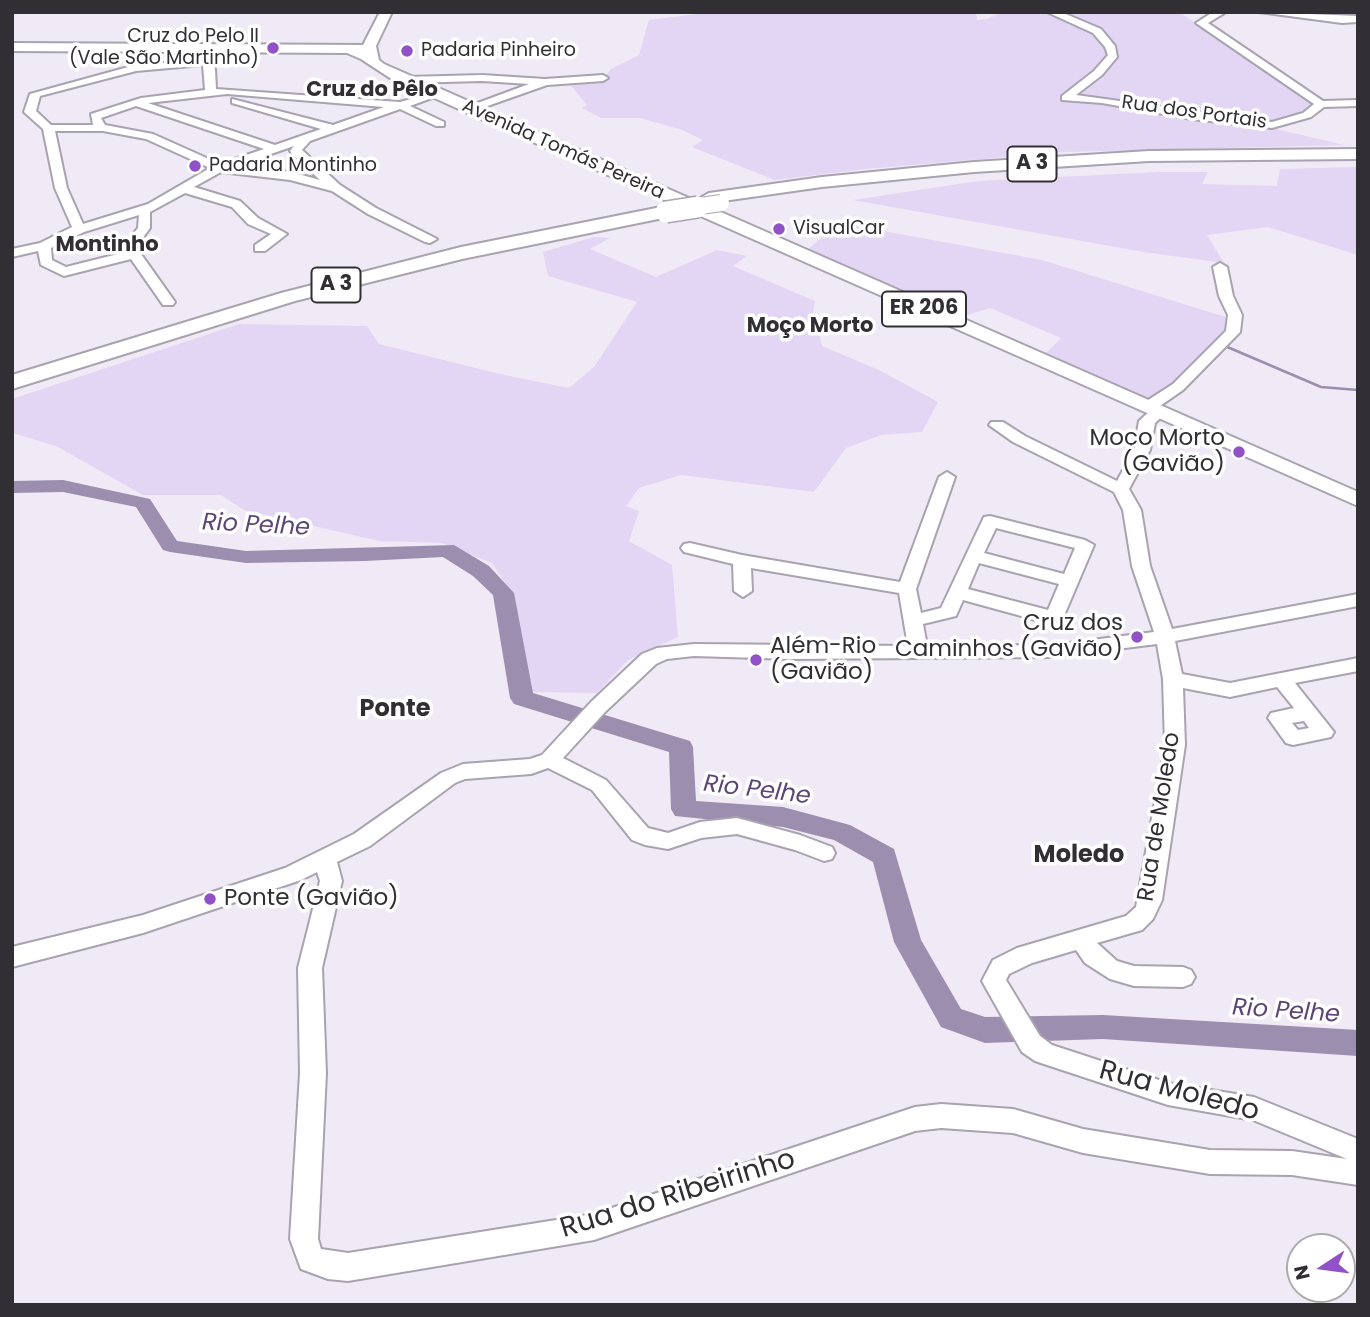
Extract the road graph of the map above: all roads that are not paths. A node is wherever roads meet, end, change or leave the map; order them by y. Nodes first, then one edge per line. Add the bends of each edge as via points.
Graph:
1 (386, 12) edge
2 (1052, 12) edge
3 (1221, 12) edge
4 (1264, 12) edge
5 (1358, 19) edge
6 (12, 47) edge
7 (150, 48) junction
8 (371, 50) junction
9 (136, 68) junction
10 (603, 78) dead end
11 (407, 80) junction
12 (545, 82) junction
13 (209, 93) junction
14 (437, 94) junction
15 (136, 103) junction
16 (1358, 103) edge
17 (1321, 104) junction
18 (400, 105) junction
19 (479, 106) junction
20 (497, 121) junction
21 (440, 124) dead end
22 (48, 128) junction
23 (103, 128) junction
24 (331, 128) junction
25 (306, 136) junction
26 (274, 148) junction
27 (1358, 154) edge
28 (1358, 160) edge
29 (219, 168) junction
30 (183, 188) junction
31 (336, 188) junction
32 (715, 201) junction
33 (143, 209) junction
34 (660, 209) junction
35 (79, 229) junction
36 (430, 239) dead end
37 (44, 246) junction
38 (260, 248) dead end
39 (12, 253) edge
40 (135, 254) junction
41 (1220, 267) dead end
42 (168, 303) dead end
43 (12, 373) edge
44 (12, 382) edge
45 (1153, 410) junction
46 (997, 425) dead end
47 (947, 477) dead end
48 (1121, 489) junction
49 (1358, 500) edge
50 (690, 548) dead end
51 (974, 556) junction
52 (742, 561) junction
53 (1069, 581) junction
54 (907, 589) junction
55 (743, 591) dead end
56 (957, 592) junction
57 (1358, 600) edge
58 (912, 621) junction
59 (1165, 637) junction
60 (918, 651) junction
61 (1358, 664) edge
62 (1173, 679) junction
63 (1282, 680) junction
64 (1308, 713) dead end
65 (549, 760) junction
66 (824, 853) dead end
67 (325, 860) junction
68 (1082, 940) junction
69 (12, 957) edge
70 (1183, 977) dead end
71 (1013, 1016) joint
72 (1358, 1151) edge
73 (1358, 1173) edge

1 - 8 main road
2 - 17 street, Rua dos Portais via 1097,31 1113,55 1066,99 1272,124 1307,115
3 - 17 street via 1201,23
4 - 5 street
6 - 7 main road
7 - 8 main road, Avenida Tomás Pereira
7 - 9 street
8 - 11 main road, Avenida Tomás Pereira / ER 206
9 - 13 street via 206,62
9 - 22 street via 36,94 30,112
10 - 12 street
11 - 12 street
11 - 14 main road, Avenida Tomás Pereira / ER 206
12 - 19 street
13 - 15 street
13 - 18 street
13 - 24 street
14 - 18 street
14 - 19 street via 450,94
14 - 20 main road, Avenida Tomás Pereira / ER 206
15 - 23 street via 95,116
15 - 26 street
16 - 17 street, Rua dos Portais
18 - 21 street
18 - 24 street
19 - 20 street via 499,116
20 - 45 main road, Avenida Tomás Pereira / ER 206
22 - 23 street
22 - 35 street via 61,188
23 - 29 street via 149,136
24 - 25 street
25 - 26 street
25 - 31 street via 296,151
26 - 29 street
27 - 32 highway, A 3 via 1149,156 974,167 822,182
28 - 32 highway, A 3 via 1153,162 977,173
29 - 30 street
29 - 31 street via 290,176
30 - 33 street
30 - 38 street via 236,204 253,221 280,234
31 - 36 street
32 - 34 highway, A 3, bridge
33 - 35 street
33 - 40 street via 144,228 129,247
34 - 43 highway, A 3 via 457,246 294,287
34 - 44 highway, A 3 via 288,297
35 - 37 street
37 - 39 street
37 - 40 street via 46,262 64,272
40 - 42 street
41 - 45 street via 1236,324 1233,332
45 - 48 street via 1142,450
45 - 49 main road, ER 206
46 - 48 street
47 - 54 street
48 - 59 street via 1132,510 1141,566
50 - 52 street
51 - 53 street
51 - 53 street via 990,521 1084,545
51 - 56 street
52 - 54 street
52 - 55 street
53 - 56 street via 1056,614 1047,617
54 - 58 street
56 - 58 street via 949,611
57 - 59 street
58 - 60 street
59 - 60 street via 1043,652
59 - 62 street, Rua de Moledo
60 - 65 street via 664,653 649,659
61 - 63 street
62 - 63 street via 1230,690
62 - 68 street, Rua de Moledo via 1175,745 1151,900 1134,923
63 - 64 street
65 - 66 street via 599,785 640,834 653,839 667,841 700,830 737,826
65 - 67 street via 448,778 362,840
67 - 69 street via 198,908
67 - 73 street, Rua do Ribeirinho via 331,881 310,968 313,1073 304,1239 311,1259 328,1265 348,1267 594,1227 915,1119 940,1116 1013,1121 1083,1141 1210,1162 1292,1163
68 - 70 street via 1110,969 1134,976
68 - 71 street, Rua de Moledo via 1025,955 1001,967 994,981
71 - 72 street, Rua Moledo via 1031,1044 1044,1053 1168,1094 1254,1109

